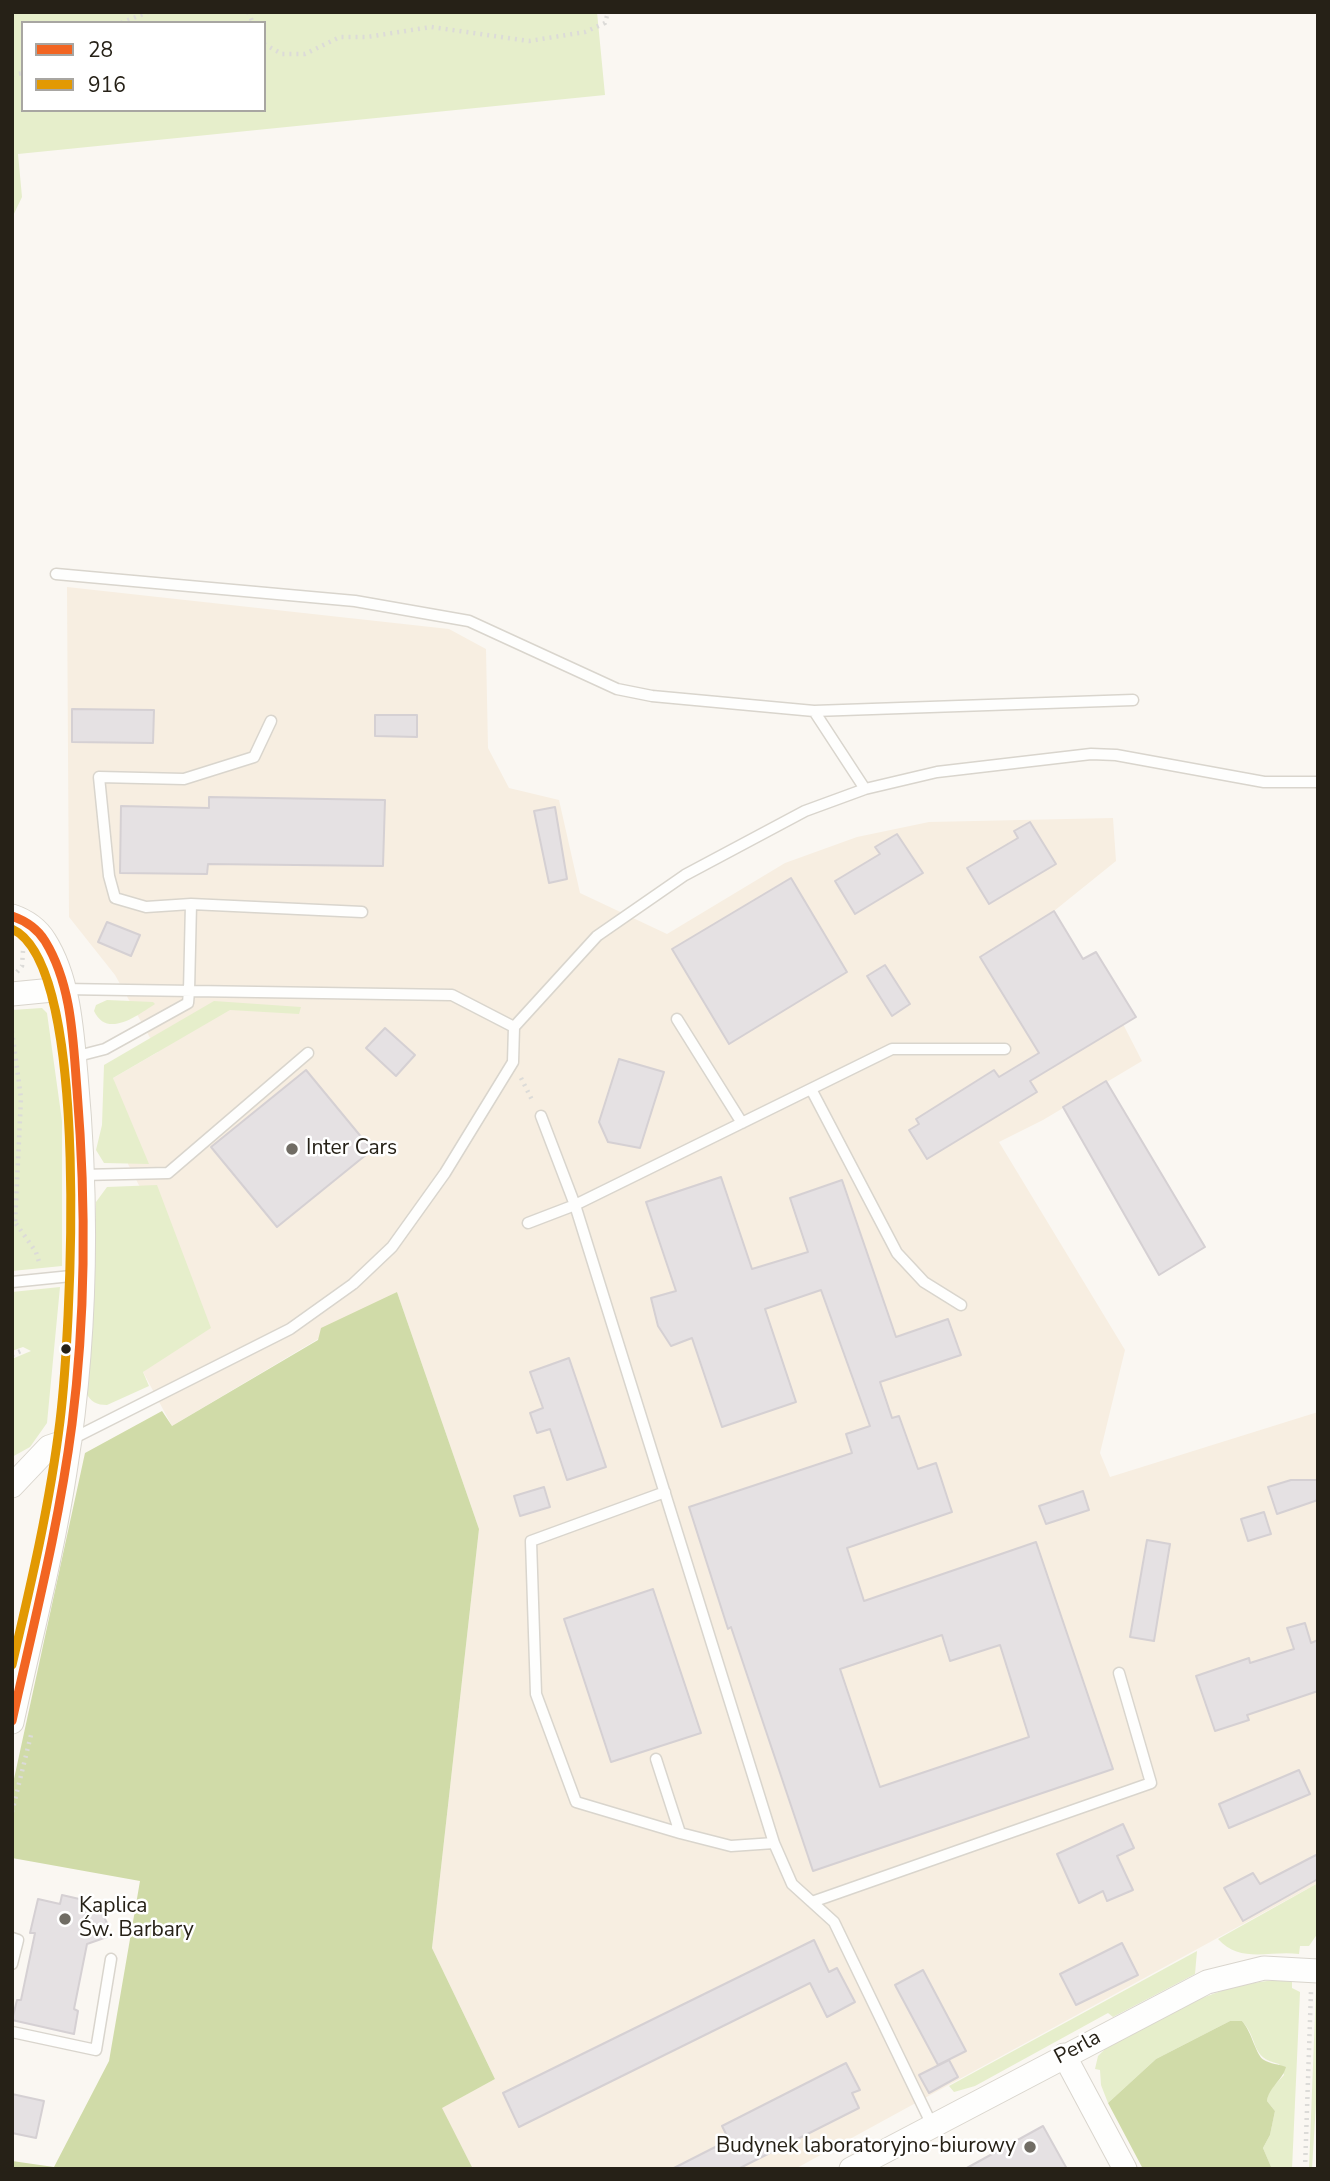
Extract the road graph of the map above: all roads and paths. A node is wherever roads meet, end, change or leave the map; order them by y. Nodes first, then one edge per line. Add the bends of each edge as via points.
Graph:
1 (148, 12) edge
2 (608, 12) edge
3 (126, 21) edge
4 (266, 45) edge
5 (56, 574) dead end
6 (1133, 700) dead end
7 (814, 711) junction
8 (271, 721) dead end
9 (1318, 782) edge
10 (865, 789) junction
11 (191, 904) junction
12 (362, 912) dead end
13 (12, 916) edge
14 (22, 943) dead end
15 (63, 989) junction
16 (190, 992) junction
17 (15, 993) edge
18 (677, 1020) dead end
19 (514, 1027) junction
20 (12, 1031) edge
21 (1005, 1049) dead end
22 (308, 1053) dead end
23 (74, 1056) junction
24 (513, 1062) junction
25 (811, 1088) junction
26 (541, 1116) joint
27 (742, 1123) junction
28 (21, 1131) junction
29 (12, 1133) edge
30 (82, 1175) junction
31 (575, 1205) junction
32 (14, 1221) edge
33 (528, 1223) dead end
34 (81, 1275) junction
35 (43, 1278) junction
36 (12, 1282) edge
37 (961, 1305) dead end
38 (23, 1350) dead end
39 (12, 1355) edge
40 (70, 1440) junction
41 (12, 1486) edge
42 (665, 1492) junction
43 (1119, 1673) dead end
44 (12, 1721) edge
45 (656, 1759) dead end
46 (680, 1833) junction
47 (774, 1843) junction
48 (812, 1902) junction
49 (12, 1938) edge
50 (111, 1959) dead end
51 (12, 1964) edge
52 (1315, 1978) edge
53 (12, 2032) edge
54 (1064, 2055) junction
55 (932, 2125) junction
56 (851, 2169) edge
57 (1125, 2169) edge
58 (1305, 2169) edge

1 - 3 path
2 - 4 path via 605,23 585,32 529,41 431,27 340,37 305,54 282,54
5 - 7 lane via 355,601 469,621 617,689
6 - 7 lane
7 - 10 lane
8 - 11 lane via 254,757 184,779 99,777 115,898 146,907
9 - 10 lane via 1264,782 1091,754 937,772
10 - 19 lane via 805,811 685,875 597,936
11 - 12 lane
11 - 16 lane
13 - 15 street via 30,923 44,940
14 - 17 path via 24,957 16,973
15 - 16 lane
15 - 17 street
15 - 23 street
16 - 19 lane via 452,995
16 - 23 lane via 188,1003 105,1049
18 - 27 lane
19 - 24 lane
20 - 28 path
21 - 25 lane via 892,1049
22 - 30 lane via 167,1173
23 - 30 street
24 - 26 path
24 - 40 lane via 393,1247 353,1284 290,1329
25 - 27 lane
25 - 37 lane via 897,1253 924,1282
26 - 31 lane
27 - 31 lane
28 - 29 path
28 - 32 path
30 - 34 street
31 - 33 lane
31 - 42 lane
32 - 35 path via 36,1252
34 - 35 lane
34 - 40 street
35 - 36 lane
38 - 39 path
40 - 41 street via 49,1447
40 - 44 street
42 - 46 lane via 531,1541 536,1694 576,1802
42 - 47 lane
43 - 48 lane via 1152,1783
45 - 46 lane
46 - 47 lane via 731,1846
47 - 48 lane via 792,1884
48 - 55 lane via 834,1922
49 - 51 lane via 18,1940
50 - 53 lane via 96,2050
52 - 54 street, Perla via 1278,1966 1221,1977
52 - 58 path
54 - 55 street, Perla
54 - 57 street
55 - 56 street, Perla

